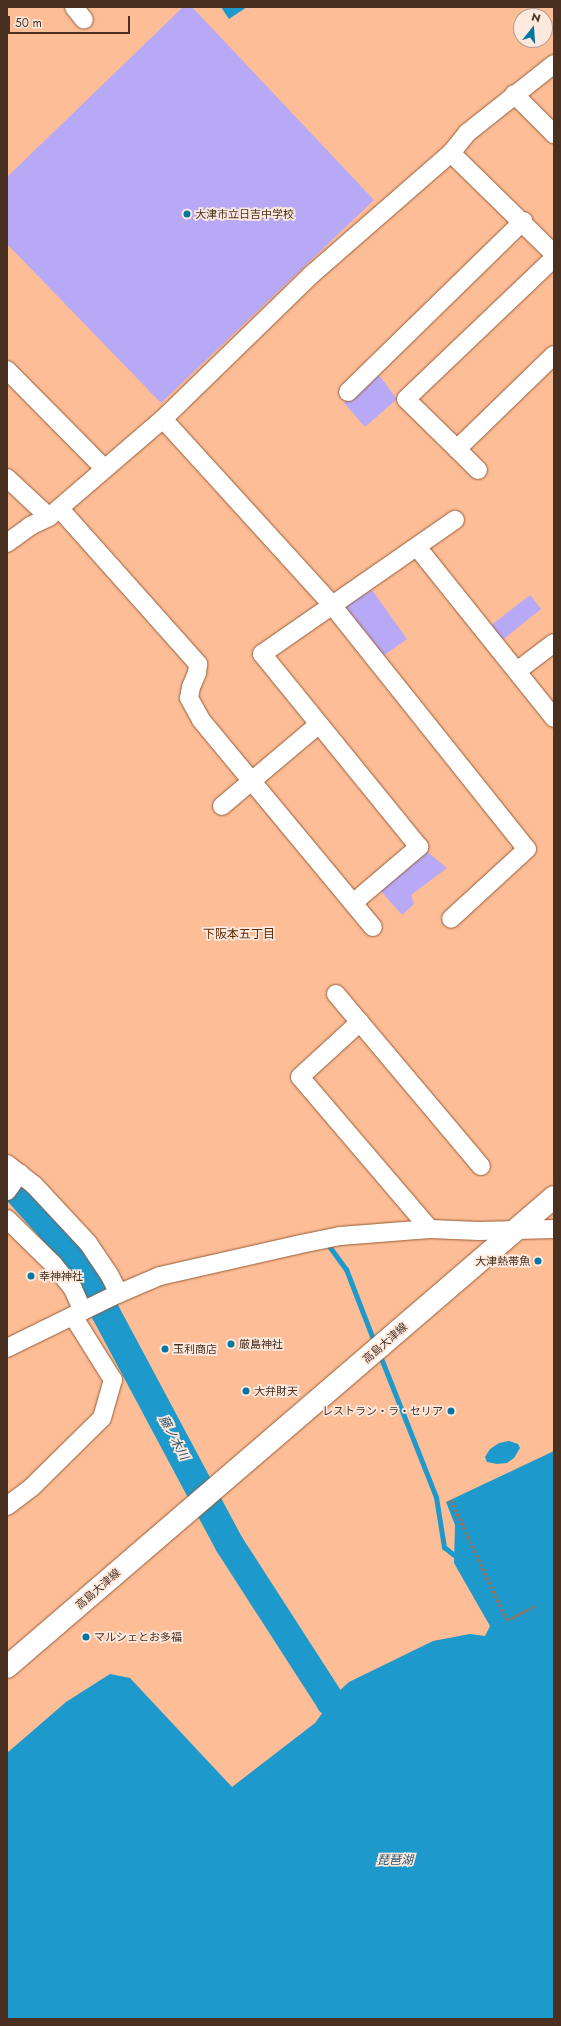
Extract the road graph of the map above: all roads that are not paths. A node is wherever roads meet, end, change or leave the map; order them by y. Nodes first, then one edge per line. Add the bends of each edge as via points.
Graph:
1 (554, 64) edge
2 (514, 94) junction
3 (554, 134) edge
4 (451, 153) junction
5 (523, 222) junction
6 (554, 254) edge
7 (554, 258) edge
8 (554, 355) edge
9 (7, 370) edge
10 (348, 392) dead end
11 (164, 419) junction
12 (457, 449) junction
13 (104, 468) junction
14 (478, 470) dead end
15 (7, 478) edge
16 (55, 513) junction
17 (455, 520) dead end
18 (7, 543) edge
19 (417, 547) junction
20 (332, 606) junction
21 (554, 643) edge
22 (517, 671) junction
23 (554, 718) edge
24 (319, 724) junction
25 (251, 781) junction
26 (222, 806) dead end
27 (353, 903) junction
28 (451, 919) dead end
29 (373, 927) dead end
30 (336, 994) dead end
31 (360, 1022) junction
32 (479, 1155) dead end
33 (14, 1169) edge
34 (7, 1191) edge
35 (554, 1197) edge
36 (7, 1219) edge
37 (430, 1229) junction
38 (554, 1229) edge
39 (514, 1231) junction
40 (116, 1295) junction
41 (82, 1312) junction
42 (7, 1348) edge
43 (7, 1506) edge
44 (7, 1667) edge

1 - 2 street
2 - 3 street
2 - 4 street via 467,133
4 - 5 street
4 - 11 street via 311,275
5 - 6 street
5 - 10 street
7 - 12 street via 406,399
8 - 12 street
9 - 13 street
11 - 13 street
11 - 20 street
12 - 14 street
13 - 16 street
15 - 16 street
16 - 18 street via 30,526
16 - 25 street via 198,664 189,698 201,720
17 - 19 street
19 - 20 street
19 - 22 street
20 - 24 street via 262,654
20 - 28 street via 527,849
21 - 22 street
22 - 23 street
24 - 25 street
24 - 27 street via 419,847
25 - 26 street
25 - 27 street
27 - 29 street
30 - 31 street
31 - 32 street
31 - 37 street via 300,1078
33 - 34 street
33 - 40 street via 34,1185 88,1243 109,1274
35 - 39 main road, 高島大津線
36 - 41 street via 53,1264 74,1289
37 - 39 street
37 - 40 street via 340,1236 296,1245 160,1276
38 - 39 street
39 - 44 main road, 高島大津線
40 - 41 street
41 - 42 street
41 - 43 street via 113,1380 102,1418 32,1487

